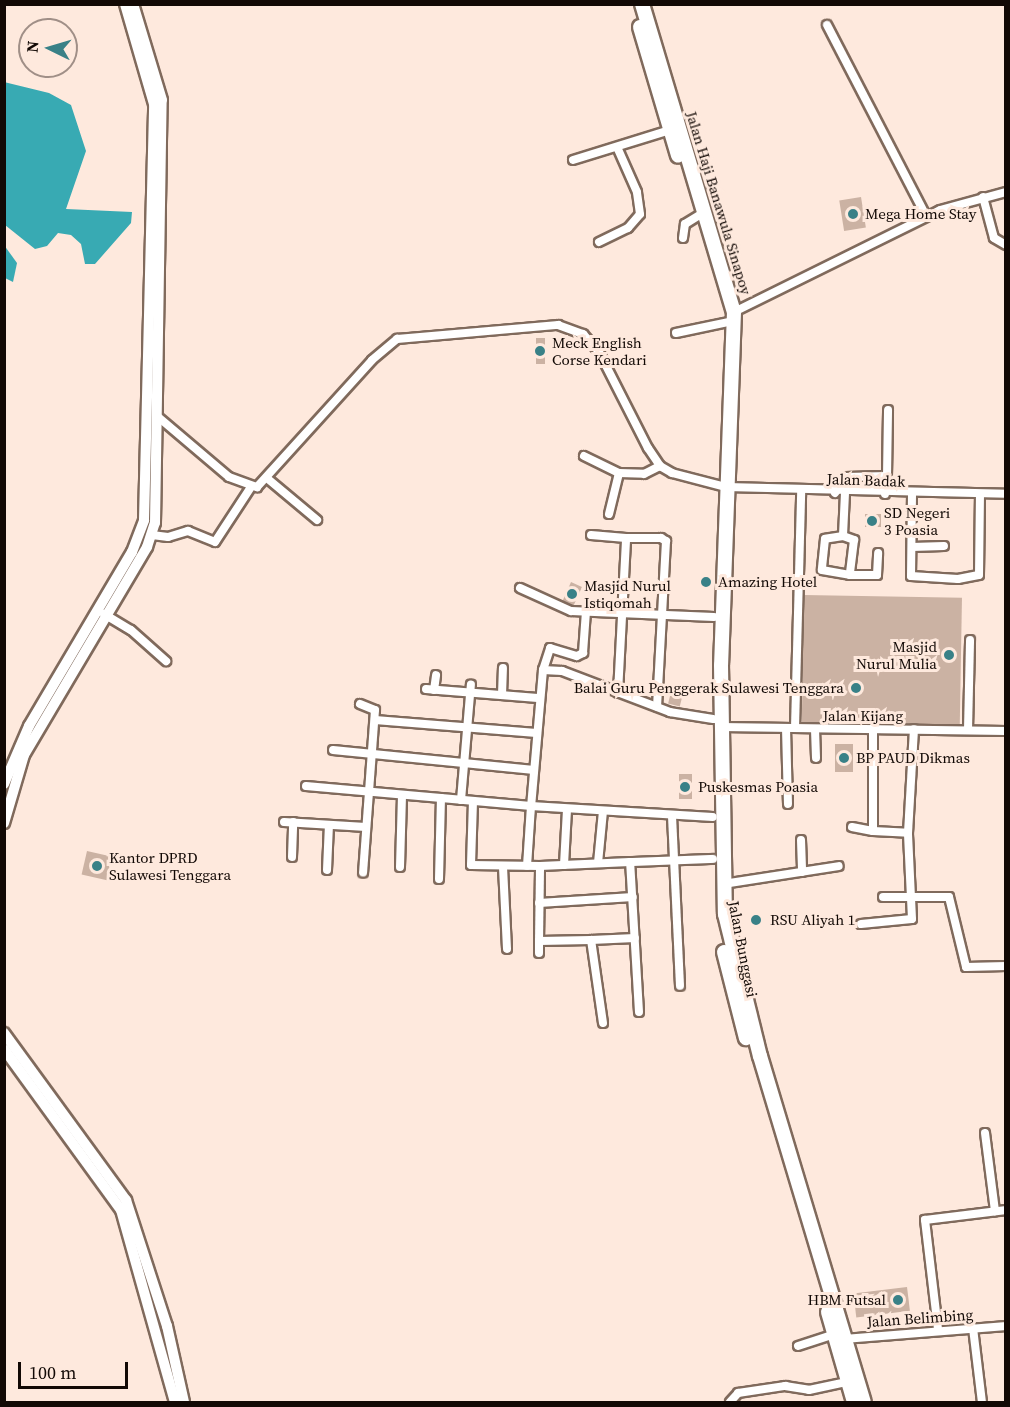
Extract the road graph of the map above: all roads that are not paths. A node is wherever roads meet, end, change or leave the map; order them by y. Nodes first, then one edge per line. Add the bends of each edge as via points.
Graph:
1 (124, 4) edge
2 (133, 4) edge
3 (633, 4) edge
4 (642, 4) edge
5 (827, 25) dead end
6 (670, 130) junction
7 (159, 139) junction
8 (617, 147) junction
9 (573, 160) dead end
10 (1005, 192) edge
11 (984, 197) junction
12 (698, 216) junction
13 (926, 216) junction
14 (683, 238) dead end
15 (599, 242) dead end
16 (1005, 245) edge
17 (725, 290) junction
18 (731, 317) junction
19 (676, 333) dead end
20 (151, 371) junction
21 (888, 410) dead end
22 (157, 416) junction
23 (584, 456) dead end
24 (660, 466) junction
25 (619, 473) junction
26 (887, 476) junction
27 (268, 479) junction
28 (723, 486) junction
29 (251, 487) junction
30 (801, 492) junction
31 (835, 493) junction
32 (845, 493) junction
33 (885, 494) junction
34 (1005, 494) edge
35 (912, 495) junction
36 (980, 495) junction
37 (609, 514) dead end
38 (317, 520) dead end
39 (152, 535) junction
40 (591, 536) dead end
41 (843, 536) junction
42 (626, 538) junction
43 (944, 546) dead end
44 (912, 547) junction
45 (878, 553) dead end
46 (850, 575) junction
47 (520, 588) dead end
48 (586, 611) junction
49 (105, 614) junction
50 (624, 614) junction
51 (663, 615) junction
52 (714, 617) junction
53 (970, 640) dead end
54 (166, 661) dead end
55 (503, 668) dead end
56 (543, 670) junction
57 (436, 675) dead end
58 (470, 688) junction
59 (618, 693) junction
60 (502, 695) junction
61 (538, 698) junction
62 (360, 704) dead end
63 (657, 707) junction
64 (375, 720) junction
65 (717, 723) junction
66 (786, 728) junction
67 (795, 728) junction
68 (873, 728) junction
69 (467, 729) junction
70 (815, 729) junction
71 (914, 729) junction
72 (968, 730) junction
73 (1005, 731) edge
74 (536, 733) junction
75 (333, 750) dead end
76 (371, 753) junction
77 (816, 758) dead end
78 (465, 763) junction
79 (534, 770) junction
80 (4, 784) edge
81 (306, 786) dead end
82 (368, 792) junction
83 (717, 793) junction
84 (402, 795) junction
85 (441, 798) junction
86 (462, 800) junction
87 (473, 801) junction
88 (788, 804) dead end
89 (531, 806) junction
90 (567, 809) junction
91 (603, 811) junction
92 (672, 816) junction
93 (713, 816) junction
94 (4, 824) edge
95 (329, 825) junction
96 (366, 827) junction
97 (852, 827) dead end
98 (873, 831) junction
99 (908, 833) junction
100 (801, 840) dead end
101 (292, 857) dead end
102 (713, 859) junction
103 (672, 861) junction
104 (630, 862) junction
105 (598, 863) junction
106 (564, 865) junction
107 (527, 866) junction
108 (540, 866) junction
109 (839, 866) dead end
110 (400, 867) dead end
111 (503, 867) junction
112 (327, 870) dead end
113 (802, 872) junction
114 (363, 873) dead end
115 (439, 879) dead end
116 (721, 884) junction
117 (909, 895) junction
118 (633, 897) junction
119 (883, 897) dead end
120 (539, 903) junction
121 (861, 924) dead end
122 (635, 938) junction
123 (591, 940) junction
124 (539, 941) junction
125 (507, 949) dead end
126 (539, 952) dead end
127 (1005, 966) edge
128 (736, 983) junction
129 (680, 986) dead end
130 (639, 1012) dead end
131 (603, 1023) dead end
132 (4, 1033) edge
133 (4, 1049) edge
134 (986, 1133) dead end
135 (1005, 1210) edge
136 (994, 1211) junction
137 (158, 1313) junction
138 (1005, 1326) edge
139 (162, 1328) junction
140 (973, 1328) junction
141 (938, 1329) junction
142 (839, 1338) junction
143 (798, 1346) dead end
144 (848, 1382) junction
145 (176, 1402) edge
146 (184, 1402) edge
147 (730, 1402) edge
148 (854, 1402) edge
149 (864, 1402) edge
150 (982, 1402) edge

1 - 7 street via 150,86
2 - 7 street via 161,92
3 - 6 highway, Jalan Haji Banawula Sinapoy
4 - 17 highway, Jalan Haji Banawula Sinapoy
5 - 13 street
6 - 8 street
6 - 12 highway, Jalan Haji Banawula Sinapoy
7 - 20 street
8 - 9 street
8 - 15 street via 637,192 640,214 628,228
10 - 11 street
11 - 13 street
11 - 16 street via 994,238
12 - 14 street via 685,224
12 - 17 highway, Jalan Haji Banawula Sinapoy
13 - 18 street
17 - 18 highway, Jalan Haji Banawula Sinapoy
18 - 19 street
18 - 28 highway, Jalan Haji Banawula Sinapoy
20 - 22 street
20 - 80 street via 142,530 28,726
21 - 26 street
22 - 29 street via 229,477
22 - 39 street via 158,489
23 - 25 street
24 - 25 street via 644,474
24 - 27 street via 599,352 583,334 558,325 397,339 372,360
24 - 28 street, Jalan Badak
25 - 37 street
26 - 31 street via 846,477
26 - 33 street
27 - 29 street
27 - 38 street
28 - 30 street, Jalan Badak
28 - 52 highway, Jalan Bunggasi
28 - 65 highway, Jalan Bunggasi
29 - 39 street via 215,542 188,531 168,537
30 - 31 street, Jalan Badak
30 - 67 street
31 - 32 street, Jalan Badak
32 - 33 street, Jalan Badak
32 - 41 street
33 - 35 street, Jalan Badak
34 - 36 street, Jalan Badak
35 - 36 street, Jalan Badak
35 - 44 street
36 - 44 street via 978,577 913,577
39 - 49 street
40 - 42 street
41 - 46 street via 854,538
41 - 46 street via 825,538 822,570
42 - 50 street
42 - 51 street via 665,540
43 - 44 street
45 - 46 street via 877,575
47 - 48 street via 567,609
48 - 50 street
48 - 56 street via 583,653 577,656 550,648
49 - 54 street via 131,630
49 - 94 street via 24,755
50 - 51 street
50 - 59 street
51 - 52 street
51 - 63 street
52 - 65 highway, Jalan Bunggasi
53 - 72 street
55 - 60 street
56 - 59 street, Jalan Kijang via 562,671
56 - 61 street
57 - 58 street via 430,689
58 - 60 street
58 - 69 street
59 - 63 street, Jalan Kijang
60 - 61 street
61 - 74 street
62 - 64 street via 374,707
63 - 65 street, Jalan Kijang
64 - 69 street
64 - 76 street
65 - 66 street, Jalan Kijang
65 - 83 highway, Jalan Bunggasi
66 - 67 street, Jalan Kijang
66 - 88 street
67 - 70 street, Jalan Kijang
68 - 70 street, Jalan Kijang
68 - 71 street, Jalan Kijang
68 - 98 street
69 - 74 street
69 - 78 street
70 - 77 street
71 - 72 street, Jalan Kijang
71 - 99 street
72 - 73 street, Jalan Kijang
74 - 79 street
75 - 76 street
76 - 78 street
76 - 82 street
78 - 79 street
78 - 86 street
79 - 89 street
81 - 82 street
82 - 84 street
82 - 96 street
83 - 93 highway, Jalan Bunggasi
83 - 116 highway, Jalan Bunggasi
84 - 85 street
84 - 110 street
85 - 86 street
85 - 115 street
86 - 87 street
87 - 89 street
87 - 111 street via 469,863
89 - 90 street
89 - 107 street
90 - 91 street
90 - 106 street
91 - 92 street
91 - 105 street
92 - 93 street
92 - 103 street
93 - 102 highway, Jalan Bunggasi
95 - 96 street
95 - 101 street via 289,822
95 - 112 street
96 - 114 street
97 - 98 street
98 - 99 street
99 - 117 street
100 - 113 street
102 - 103 street
102 - 128 highway, Jalan Bunggasi
103 - 104 street
103 - 129 street
104 - 105 street
104 - 118 street
105 - 106 street
106 - 108 street
107 - 108 street
107 - 111 street
108 - 120 street
109 - 113 street
111 - 125 street
113 - 116 street
116 - 128 highway, Jalan Bunggasi
117 - 119 street
117 - 121 street via 910,921
117 - 127 street via 951,898 967,968
118 - 120 street
118 - 122 street
120 - 124 street
122 - 123 street
122 - 130 street
123 - 124 street
123 - 131 street
124 - 126 street
128 - 142 highway, Jalan Bunggasi
132 - 137 street via 121,1191
133 - 137 street via 116,1201
134 - 136 street
135 - 136 street
136 - 141 street via 925,1220
137 - 139 street
138 - 140 street, Jalan Belimbing
139 - 145 street
139 - 146 street
140 - 141 street, Jalan Belimbing
140 - 150 street
141 - 142 street, Jalan Belimbing
142 - 143 street, Jalan Belimbing
142 - 144 highway, Jalan Bunggasi
142 - 149 highway, Jalan Bunggasi
144 - 147 street via 809,1390 785,1386 738,1393
144 - 148 highway, Jalan Bunggasi

